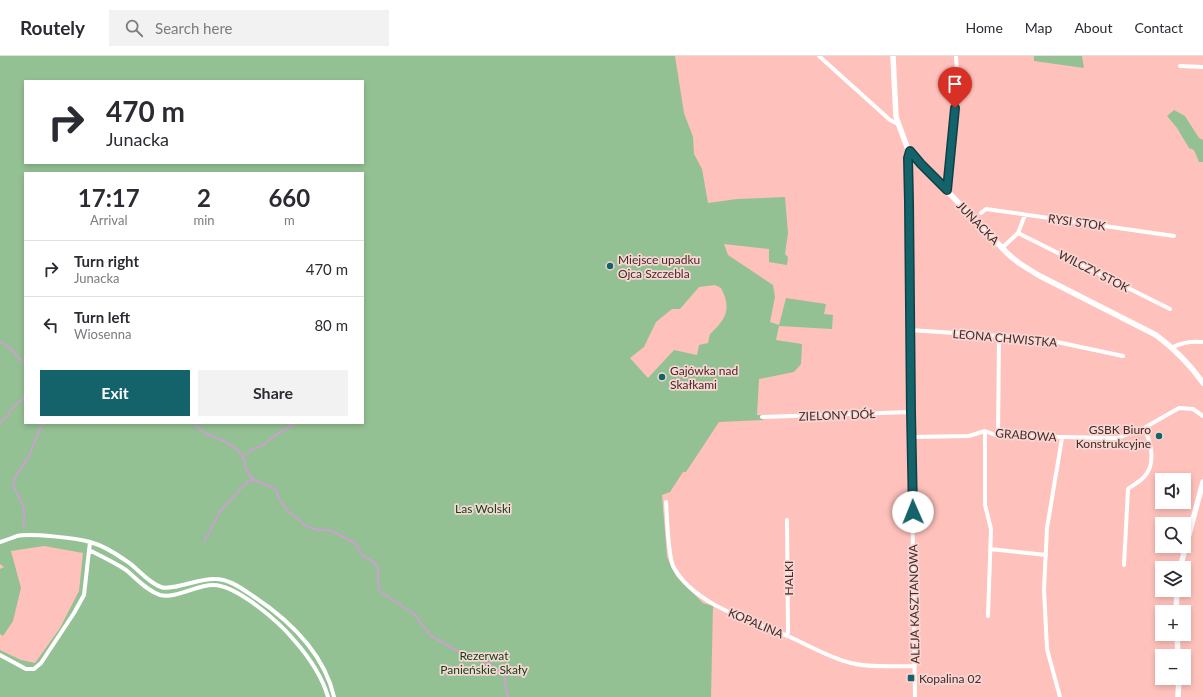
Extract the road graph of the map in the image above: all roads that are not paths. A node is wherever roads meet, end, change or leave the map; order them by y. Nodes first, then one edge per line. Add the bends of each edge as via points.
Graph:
1 (819, 56) edge
2 (893, 56) edge
3 (956, 56) edge
4 (1180, 66) dead end
5 (1203, 67) edge
6 (898, 124) junction
7 (910, 151) junction
8 (947, 190) junction
9 (981, 213) dead end
10 (1025, 215) junction
11 (1018, 233) junction
12 (1174, 236) dead end
13 (1002, 248) junction
14 (1170, 309) dead end
15 (910, 330) junction
16 (999, 337) junction
17 (1203, 342) edge
18 (1173, 347) junction
19 (1124, 356) dead end
20 (1203, 383) edge
21 (911, 412) junction
22 (1203, 416) edge
23 (762, 417) dead end
24 (1144, 428) junction
25 (985, 431) junction
26 (998, 436) junction
27 (912, 437) junction
28 (1062, 438) junction
29 (1203, 482) edge
30 (666, 502) dead end
31 (787, 520) dead end
32 (0, 542) edge
33 (90, 542) junction
34 (990, 549) junction
35 (89, 550) junction
36 (1046, 555) junction
37 (1182, 561) edge
38 (1124, 565) dead end
39 (988, 616) dead end
40 (787, 636) junction
41 (0, 655) edge
42 (915, 666) junction
43 (1179, 685) edge
44 (328, 697) edge
45 (334, 697) edge
46 (915, 697) edge
47 (1060, 697) edge
48 (1178, 697) edge

1 - 6 street via 890,120
2 - 6 street, JUNACKA
3 - 8 street via 955,108
4 - 5 street
6 - 7 street, JUNACKA
7 - 8 street, JUNACKA
7 - 15 street, ALEJA KASZTANOWA
8 - 13 street, JUNACKA
9 - 10 street, RYSI STOK via 986,209
10 - 11 street
10 - 12 street, RYSI STOK
11 - 13 street
11 - 14 street, WILCZY STOK
13 - 18 street, JUNACKA via 1038,275 1156,335
15 - 16 street, LEONA CHWISTKA
15 - 21 street, ALEJA KASZTANOWA
16 - 19 street, LEONA CHWISTKA via 1043,339
16 - 26 street
17 - 18 street via 1196,341
18 - 20 street, JUNACKA
21 - 23 street, ZIELONY DÓŁ
21 - 27 street, ALEJA KASZTANOWA
22 - 24 street, GRABOWA via 1193,409 1179,408
24 - 28 street, GRABOWA via 1118,438
24 - 38 street via 1152,454 1150,467 1144,477 1128,489
25 - 26 street, GRABOWA
25 - 27 street, GRABOWA via 969,436
25 - 34 street via 985,505 991,529
26 - 28 street, GRABOWA
27 - 42 street, ALEJA KASZTANOWA
28 - 36 street via 1047,528
29 - 37 street
30 - 40 street, KOPALINA via 673,565 689,587 740,617
31 - 40 street, HALKI
32 - 33 street via 19,536 29,536
33 - 35 street
33 - 45 street via 125,560 161,587 169,588 214,578 233,583 246,591 298,632 326,673
34 - 36 street
34 - 39 street
35 - 41 street via 84,595 41,663 34,669 26,669
35 - 44 street via 117,564 162,595 170,596 213,585 236,592 262,610 293,638 319,676
36 - 47 street via 1044,590 1047,649
40 - 42 street, KOPALINA via 852,663
42 - 46 street, ALEJA KASZTANOWA
43 - 48 street

